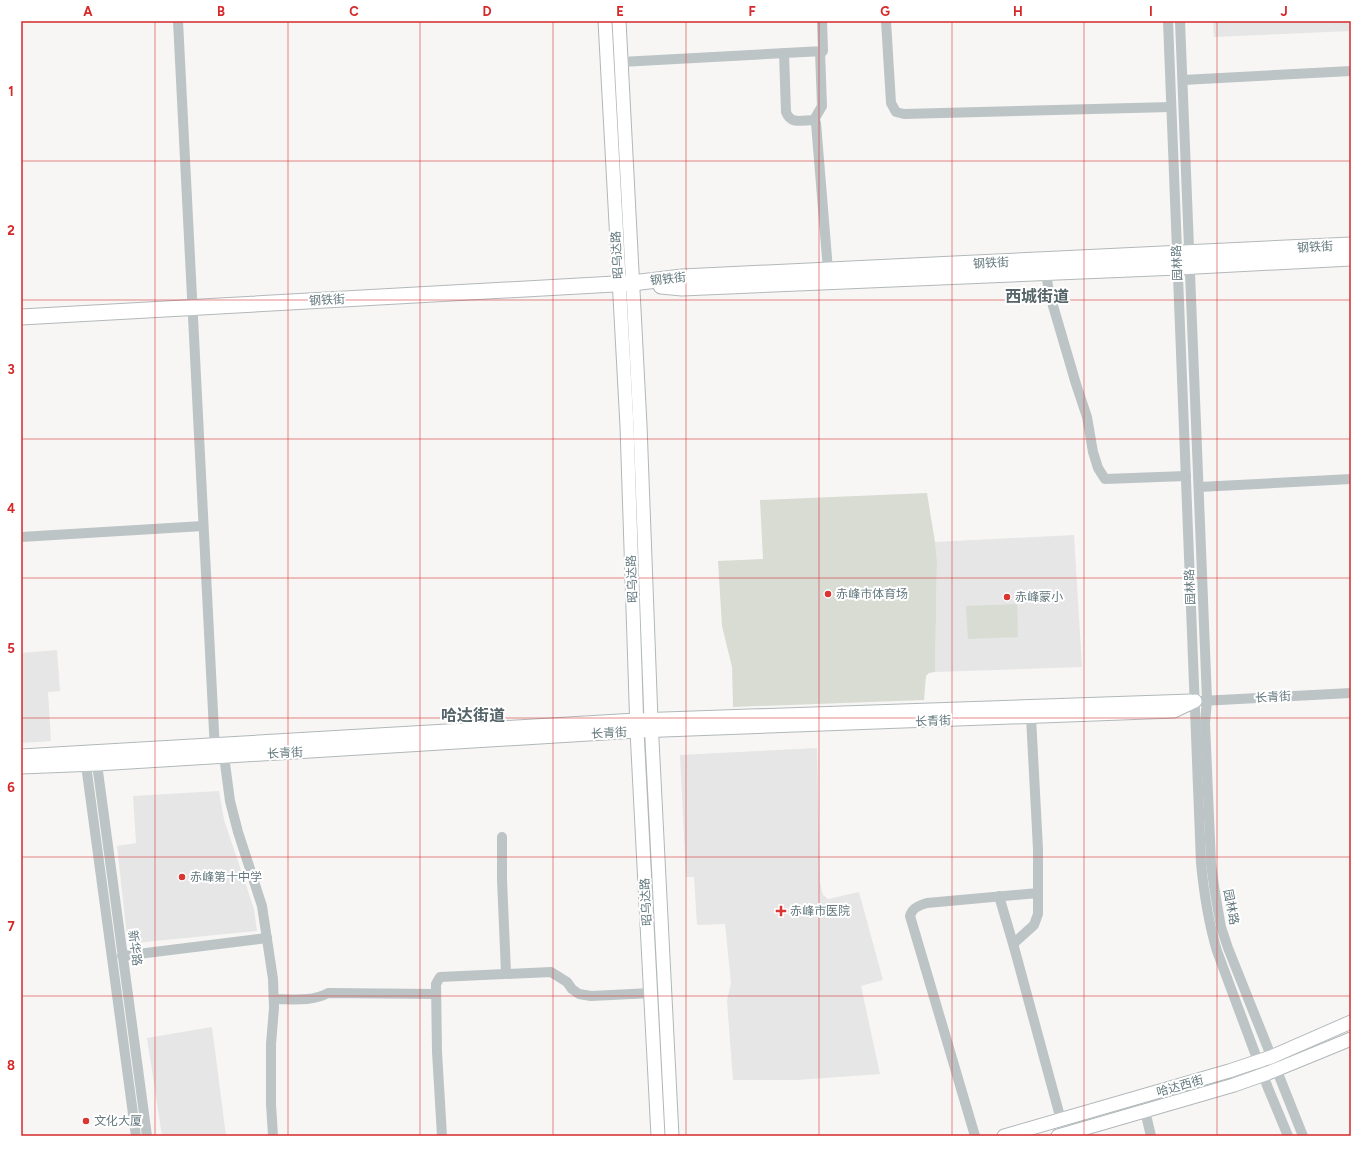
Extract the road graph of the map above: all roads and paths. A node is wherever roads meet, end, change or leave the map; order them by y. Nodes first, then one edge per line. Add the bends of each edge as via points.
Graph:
1 (178, 21) edge
2 (605, 21) edge
3 (619, 21) edge
4 (822, 21) edge
5 (886, 21) edge
6 (1168, 21) edge
7 (1180, 21) edge
8 (820, 51) junction
9 (784, 53) junction
10 (621, 62) junction
11 (1351, 71) edge
12 (1183, 80) junction
13 (1171, 107) junction
14 (814, 120) junction
15 (1351, 245) edge
16 (1351, 258) edge
17 (1184, 260) junction
18 (828, 270) junction
19 (1046, 272) junction
20 (625, 284) junction
21 (192, 308) junction
22 (21, 316) edge
23 (1186, 476) junction
24 (1351, 479) edge
25 (1199, 487) junction
26 (203, 526) junction
27 (21, 537) edge
28 (1351, 693) edge
29 (1201, 701) junction
30 (1031, 717) junction
31 (651, 725) junction
32 (636, 726) junction
33 (218, 753) junction
34 (21, 756) edge
35 (91, 764) junction
36 (21, 768) edge
37 (502, 837) dead end
38 (1038, 893) junction
39 (999, 896) junction
40 (266, 938) junction
41 (1014, 947) junction
42 (122, 956) junction
43 (506, 973) junction
44 (652, 993) junction
45 (436, 994) junction
46 (274, 999) junction
47 (1351, 1022) edge
48 (1351, 1039) edge
49 (1271, 1057) junction
50 (1258, 1062) junction
51 (1276, 1070) junction
52 (1263, 1075) junction
53 (1145, 1110) junction
54 (1061, 1120) junction
55 (136, 1136) edge
56 (147, 1136) edge
57 (273, 1136) edge
58 (442, 1136) edge
59 (658, 1136) edge
60 (672, 1136) edge
61 (975, 1136) edge
62 (1004, 1136) edge
63 (1058, 1136) edge
64 (1151, 1136) edge
65 (1288, 1136) edge
66 (1303, 1136) edge

1 - 21 street
2 - 20 main road, 昭乌达路
3 - 10 main road, 昭乌达路
4 - 8 street via 823,51
5 - 13 street via 891,103 896,112 937,114
6 - 13 street, 园林路
7 - 12 street, 园林路
8 - 9 street
8 - 14 street via 822,106
9 - 10 street
9 - 14 street via 788,118
10 - 20 main road, 昭乌达路
11 - 12 street
12 - 17 street, 园林路
13 - 17 street, 园林路
14 - 18 street
15 - 17 highway, 钢铁街
16 - 17 highway, 钢铁街
17 - 18 highway, 钢铁街
17 - 19 highway, 钢铁街
17 - 23 street, 园林路
17 - 25 street, 园林路
18 - 20 highway, 钢铁街 via 682,277
19 - 20 highway, 钢铁街 via 682,288
19 - 23 street via 1049,292 1087,417 1093,452 1105,479
20 - 21 highway, 钢铁街
20 - 31 main road, 昭乌达路 via 640,425
20 - 32 main road, 昭乌达路
21 - 22 highway, 钢铁街
21 - 26 street
23 - 29 street, 园林路
24 - 25 street
25 - 29 street, 园林路
26 - 27 street
26 - 33 street
28 - 29 street, 长青街
29 - 30 main road, 长青街 via 1174,711
29 - 31 main road, 长青街
29 - 49 street, 园林路 via 1205,723 1211,856 1218,912 1228,948
29 - 50 street, 园林路 via 1201,863 1207,911 1217,951
30 - 31 main road, 长青街
30 - 38 street
31 - 32 main road, 长青街
31 - 60 main road, 昭乌达路
32 - 33 main road, 长青街
32 - 44 main road, 昭乌达路
33 - 34 main road, 长青街
33 - 35 main road, 长青街
33 - 40 street via 238,832 262,906
35 - 36 main road, 长青街
35 - 42 street, 新华路
35 - 55 street, 新华路
37 - 43 street
38 - 39 street
38 - 41 street via 1038,914 1034,925 1014,943
39 - 41 street
39 - 61 street via 926,903 911,911 910,916
40 - 42 street
40 - 46 street
41 - 54 street
42 - 56 street, 新华路
43 - 44 street via 551,972 579,994 591,996
43 - 45 street via 440,976 436,984
44 - 59 main road, 昭乌达路
45 - 46 street via 328,993 313,998
45 - 58 street
46 - 57 street via 271,1044
47 - 49 main road, 哈达西街
48 - 51 main road, 哈达西街
49 - 50 main road, 哈达西街
49 - 51 street, 园林路
50 - 52 street, 园林路
50 - 54 main road, 哈达西街
51 - 52 main road, 哈达西街
51 - 66 street, 园林路
52 - 53 main road, 哈达西街
52 - 65 street, 园林路
53 - 63 main road, 哈达西街
53 - 64 street
54 - 62 main road, 哈达西街

